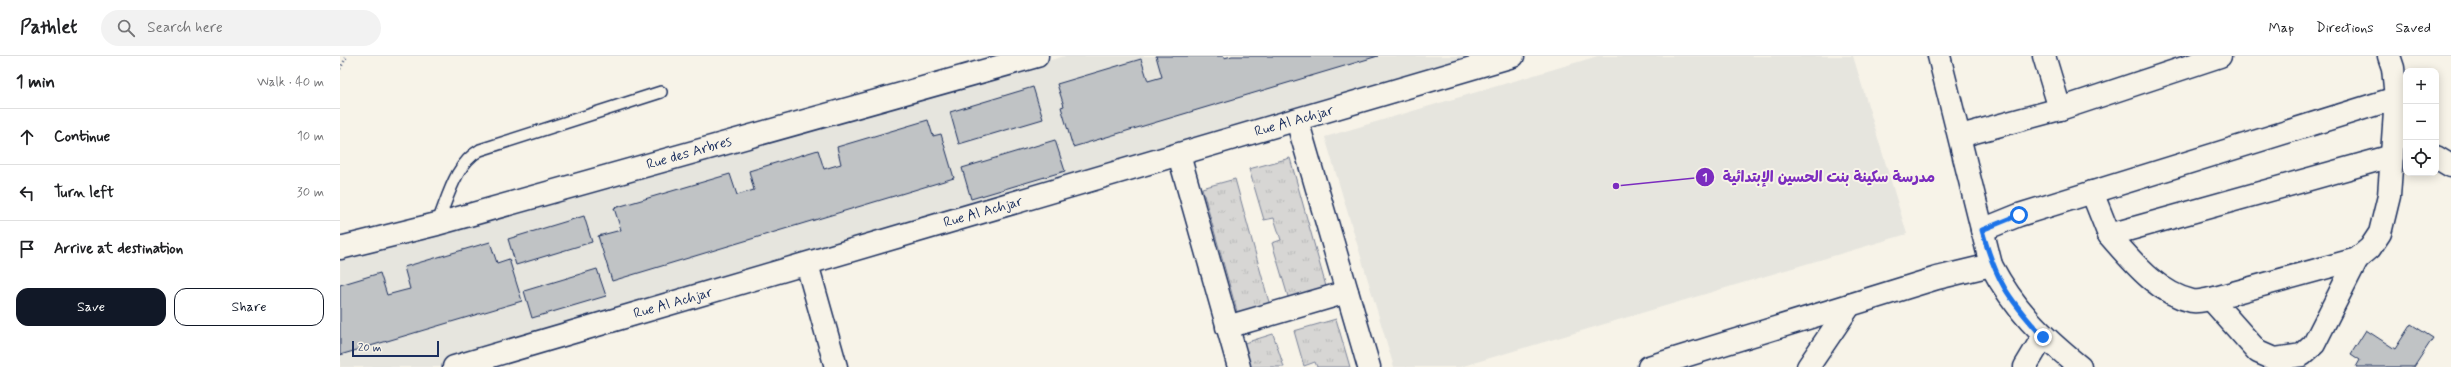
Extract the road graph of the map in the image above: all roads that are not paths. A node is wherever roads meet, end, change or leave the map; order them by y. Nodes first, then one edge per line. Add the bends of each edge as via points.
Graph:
1 (1037, 56) edge
2 (1513, 56) edge
3 (1939, 56) edge
4 (2044, 56) edge
5 (2220, 56) edge
6 (2389, 56) edge
7 (662, 92) dead end
8 (2396, 98) junction
9 (2060, 109) junction
10 (1297, 120) junction
11 (2400, 133) edge
12 (1960, 136) junction
13 (1179, 155) junction
14 (2392, 156) junction
15 (2439, 159) edge
16 (2451, 166) edge
17 (2092, 192) junction
18 (437, 224) junction
19 (1982, 230) junction
20 (2109, 235) junction
21 (340, 248) edge
22 (2356, 259) junction
23 (807, 264) junction
24 (1991, 265) junction
25 (1347, 292) junction
26 (2211, 299) junction
27 (1850, 305) junction
28 (1227, 327) junction
29 (2043, 337) junction
30 (454, 367) edge
31 (836, 367) edge
32 (1239, 367) edge
33 (1370, 367) edge
34 (1649, 367) edge
35 (1808, 367) edge
36 (2025, 367) edge
37 (2080, 367) edge

1 - 18 street, Rue des Arbres
2 - 10 street, Rue Al Achjar
3 - 12 street
4 - 9 street
5 - 9 street
6 - 8 street
7 - 18 lane via 472,154 458,172
8 - 11 street
8 - 17 street
9 - 12 street
10 - 13 street, Rue Al Achjar
10 - 25 street
11 - 14 street
12 - 19 street
13 - 23 street, Rue Al Achjar
13 - 28 street
14 - 20 street
14 - 22 street via 2389,196 2380,232 2370,248
15 - 16 street
17 - 19 street via 2019,215
17 - 20 street
18 - 21 street, Rue des Arbres
19 - 24 street
20 - 26 street via 2130,260 2167,291 2194,301
22 - 26 street
22 - 26 street via 2314,344 2302,355 2288,359 2274,359 2258,352
23 - 30 street, Rue Al Achjar
23 - 31 street
24 - 27 street via 1964,270
24 - 29 street via 2004,290
25 - 28 street
25 - 33 street
27 - 34 street
27 - 35 street
28 - 32 street
29 - 36 street
29 - 37 street

